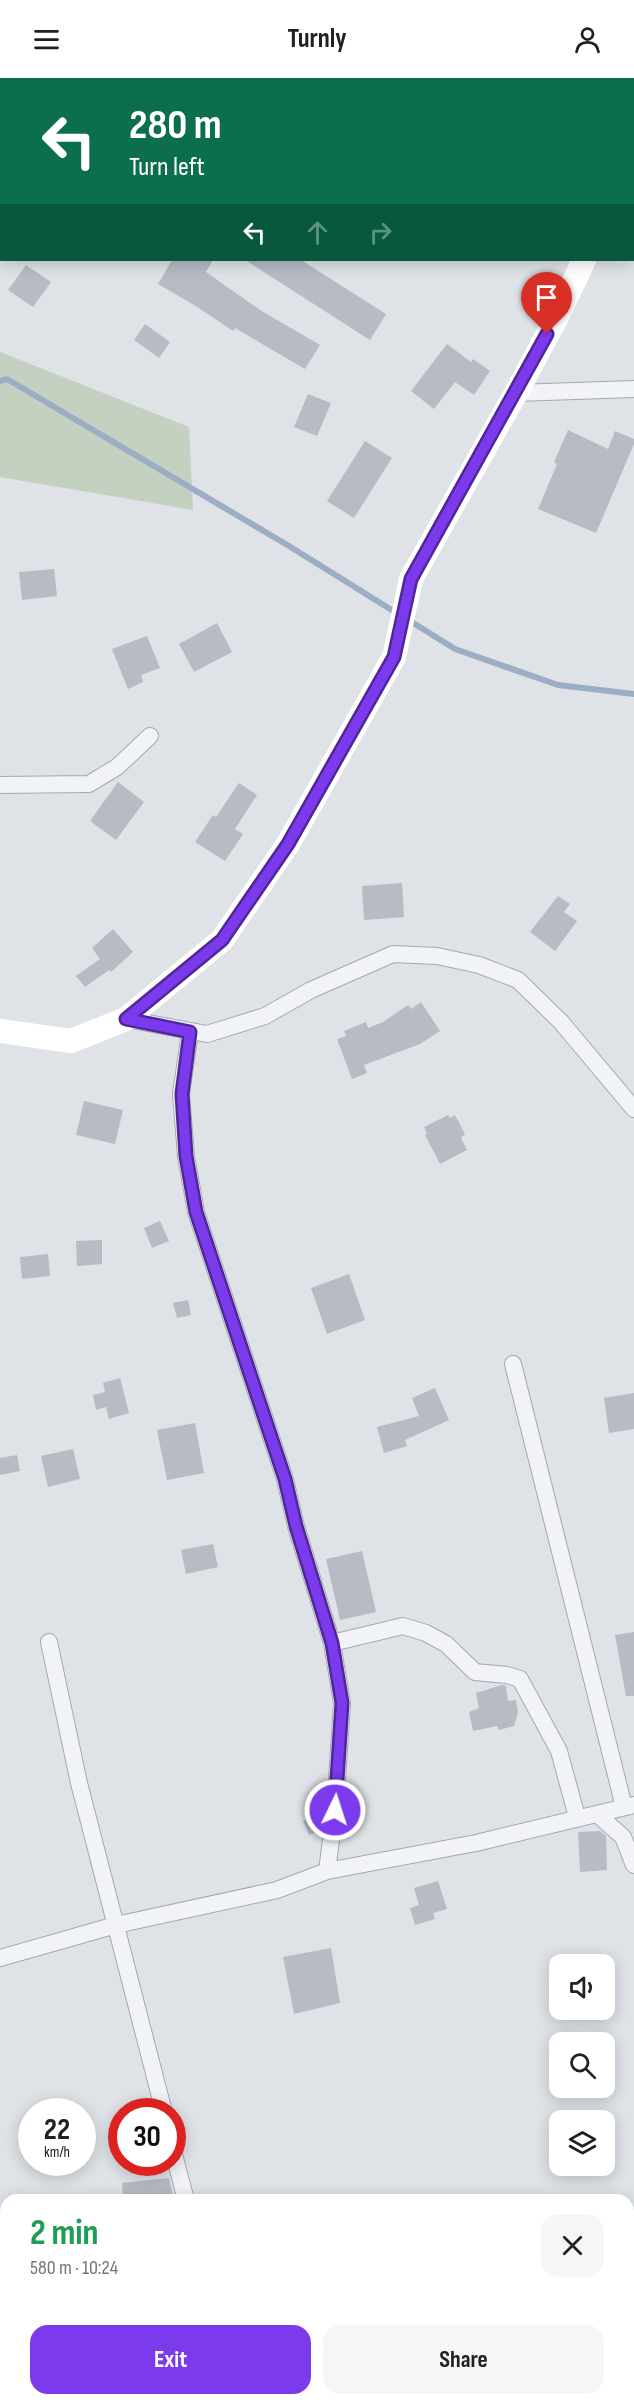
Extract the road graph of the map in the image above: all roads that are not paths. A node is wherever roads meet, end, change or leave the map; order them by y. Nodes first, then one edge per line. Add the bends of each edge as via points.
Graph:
1 (584, 261) edge
2 (634, 389) edge
3 (516, 393) junction
4 (150, 736) dead end
5 (0, 785) edge
6 (126, 1019) junction
7 (0, 1031) edge
8 (190, 1032) junction
9 (634, 1109) edge
10 (513, 1364) dead end
11 (49, 1642) dead end
12 (332, 1643) junction
13 (629, 1806) edge
14 (597, 1814) junction
15 (577, 1817) junction
16 (634, 1864) edge
17 (327, 1871) junction
18 (116, 1925) junction
19 (0, 1958) edge
20 (160, 2098) edge
21 (180, 2176) edge
22 (184, 2194) edge

1 - 3 main road
2 - 3 street
3 - 6 main road via 411,579 394,657 288,844 222,940
4 - 5 street via 117,767 89,784
6 - 7 main road via 71,1041
6 - 8 street
8 - 9 street via 207,1034 265,1016 311,990 393,954 437,957 479,965 518,980 561,1022
8 - 12 street via 182,1094 186,1156 196,1212 285,1479
10 - 13 street
11 - 18 street
12 - 15 street via 403,1626 446,1644 475,1672 520,1680 558,1751
12 - 17 street via 342,1703
13 - 14 street
14 - 15 street
14 - 16 street via 623,1837
15 - 17 street via 476,1843
17 - 18 street via 277,1890
18 - 19 street
18 - 20 street
21 - 22 street

